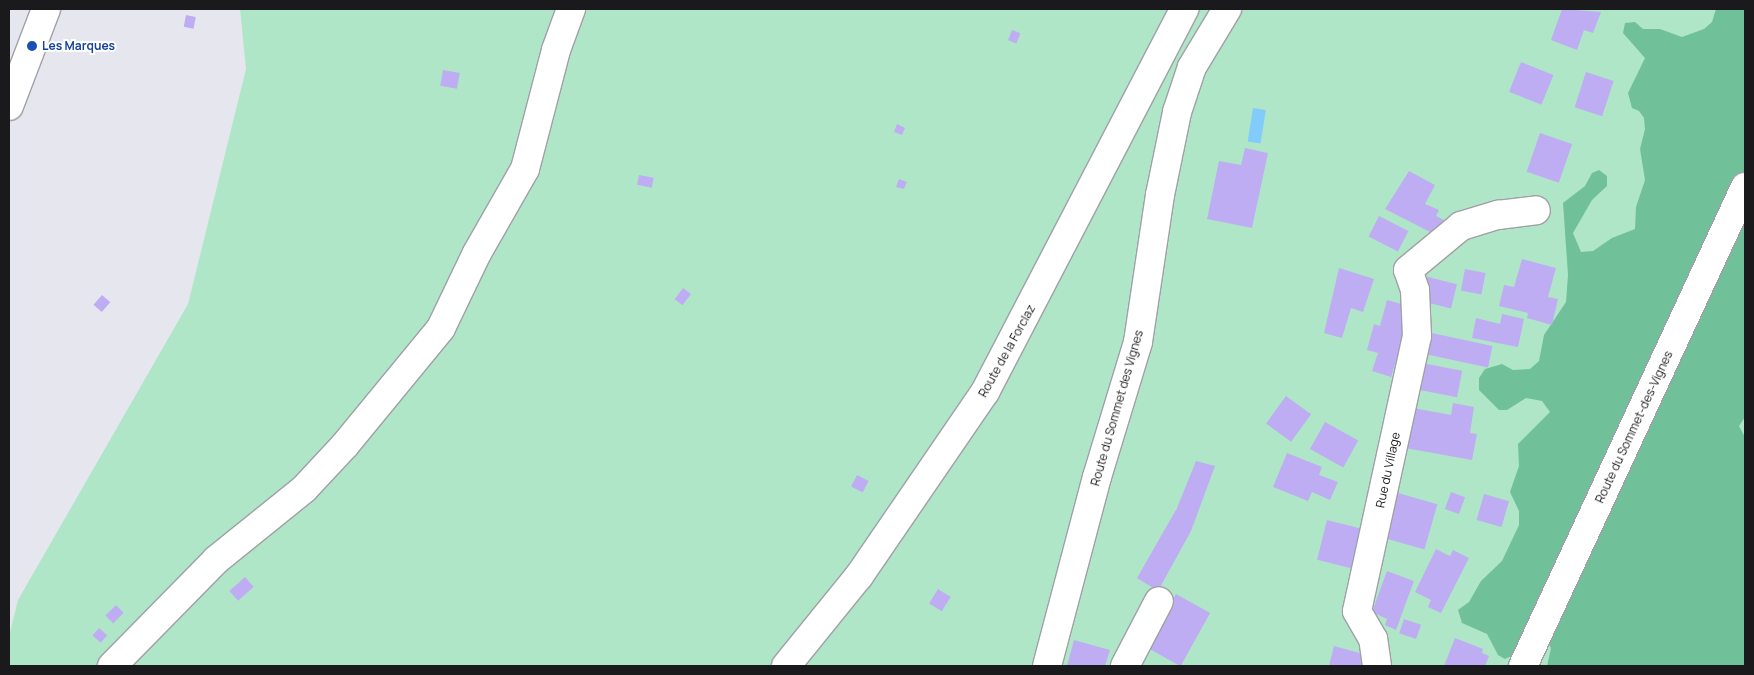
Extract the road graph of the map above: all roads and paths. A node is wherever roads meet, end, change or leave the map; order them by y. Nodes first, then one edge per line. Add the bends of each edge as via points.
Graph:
1 (46, 9) edge
2 (571, 9) edge
3 (1184, 9) edge
4 (1227, 9) edge
5 (9, 106) edge
6 (1745, 187) edge
7 (1536, 210) dead end
8 (1159, 601) dead end
9 (112, 666) edge
10 (786, 666) edge
11 (1047, 666) edge
12 (1126, 666) edge
13 (1377, 666) edge
14 (1522, 666) edge

1 - 5 street
2 - 9 street via 556,50 523,174 477,253 455,303 436,335 304,489 216,560
3 - 10 street, Route de la Forclaz via 985,392 859,576
4 - 11 street, Route du Sommet des Vignes via 1192,67 1177,112 1160,195 1138,342 1097,477
6 - 14 street, Route du Sommet-des-Vignes
7 - 13 street, Rue du Village via 1498,215 1461,226 1408,270 1414,290 1417,336 1357,611 1373,638
8 - 12 street

